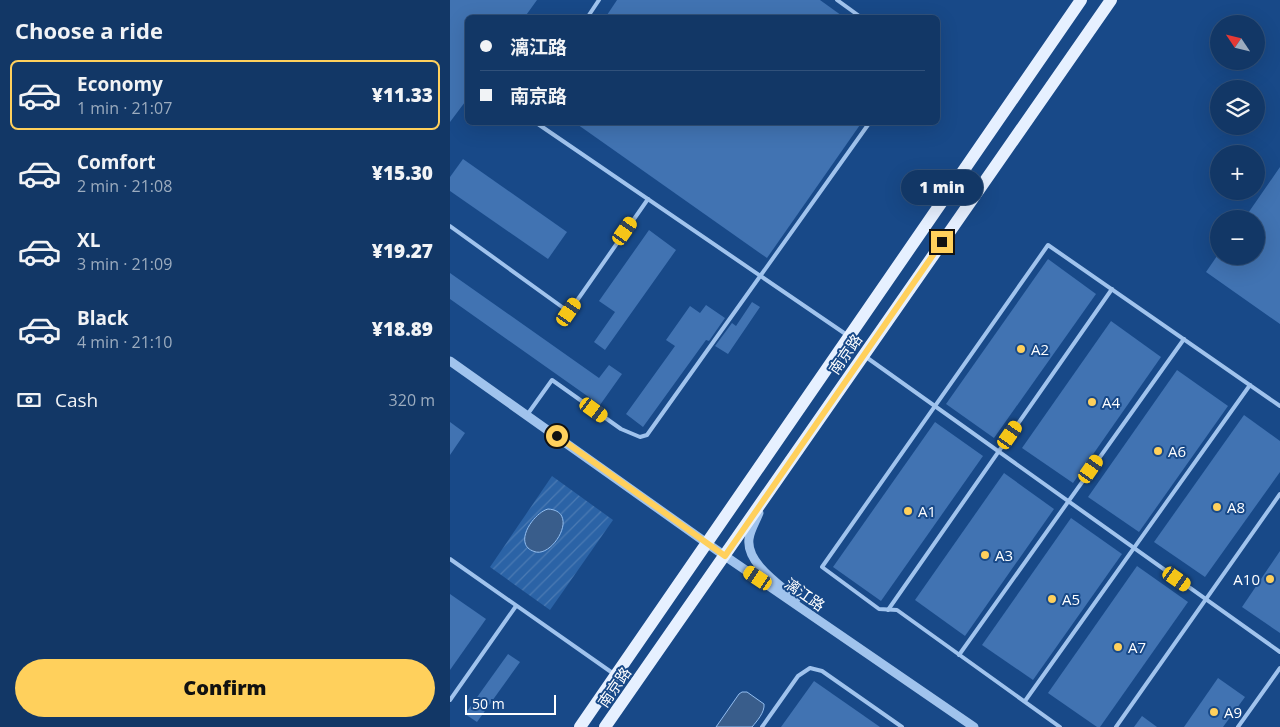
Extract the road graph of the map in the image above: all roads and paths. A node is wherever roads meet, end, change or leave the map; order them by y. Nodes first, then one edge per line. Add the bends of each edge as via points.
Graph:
1 (599, 0) edge
2 (837, 0) edge
3 (1081, 0) edge
4 (1110, 0) edge
5 (589, 15) edge
6 (858, 15) edge
7 (539, 125) edge
8 (868, 125) edge
9 (648, 199) junction
10 (450, 226) edge
11 (761, 276) junction
12 (1112, 289) junction
13 (849, 337) junction
14 (1184, 339) junction
15 (864, 356) junction
16 (450, 361) edge
17 (1250, 386) junction
18 (935, 406) junction
19 (1280, 406) edge
20 (526, 415) junction
21 (998, 452) junction
22 (1280, 494) edge
23 (767, 496) junction
24 (1068, 501) junction
25 (707, 543) junction
26 (1134, 548) junction
27 (725, 556) junction
28 (450, 559) edge
29 (1205, 599) junction
30 (516, 606) junction
31 (888, 610) junction
32 (824, 624) junction
33 (1280, 652) edge
34 (959, 655) junction
35 (1280, 668) edge
36 (615, 676) junction
37 (450, 700) edge
38 (1024, 702) junction
39 (580, 727) edge
40 (605, 727) edge
41 (762, 727) edge
42 (902, 727) edge
43 (974, 727) edge
44 (1060, 727) edge
45 (1116, 727) edge
46 (1238, 727) edge

1 - 5 lane
2 - 6 lane
3 - 13 main road, 南京路
4 - 15 main road, 南京路
7 - 9 lane
8 - 11 lane
9 - 10 lane via 569,312
9 - 11 lane
11 - 13 lane
11 - 20 lane via 648,435 640,437 621,429 552,380
12 - 14 lane
12 - 18 lane via 1048,245
12 - 21 lane
13 - 25 main road, 南京路
14 - 17 lane
14 - 24 lane
15 - 18 lane
15 - 23 main road, 南京路
16 - 20 street, 漓江路
17 - 19 lane
17 - 26 lane
18 - 21 lane
18 - 31 lane via 822,567 879,610
20 - 25 street, 漓江路
21 - 24 lane
21 - 31 lane
22 - 29 lane
23 - 27 main road, 南京路
23 - 32 street via 749,537 752,558
24 - 26 lane
24 - 34 lane
25 - 27 street, 漓江路
25 - 36 main road, 南京路
26 - 29 lane
26 - 38 lane
27 - 32 street, 漓江路
27 - 40 main road, 南京路
28 - 30 lane
29 - 33 lane
29 - 45 lane
30 - 36 lane
30 - 37 lane
31 - 34 lane via 897,610
32 - 43 street, 漓江路
34 - 38 lane
35 - 46 lane
36 - 39 main road, 南京路
38 - 44 lane
41 - 42 lane via 798,676 810,668 822,671

